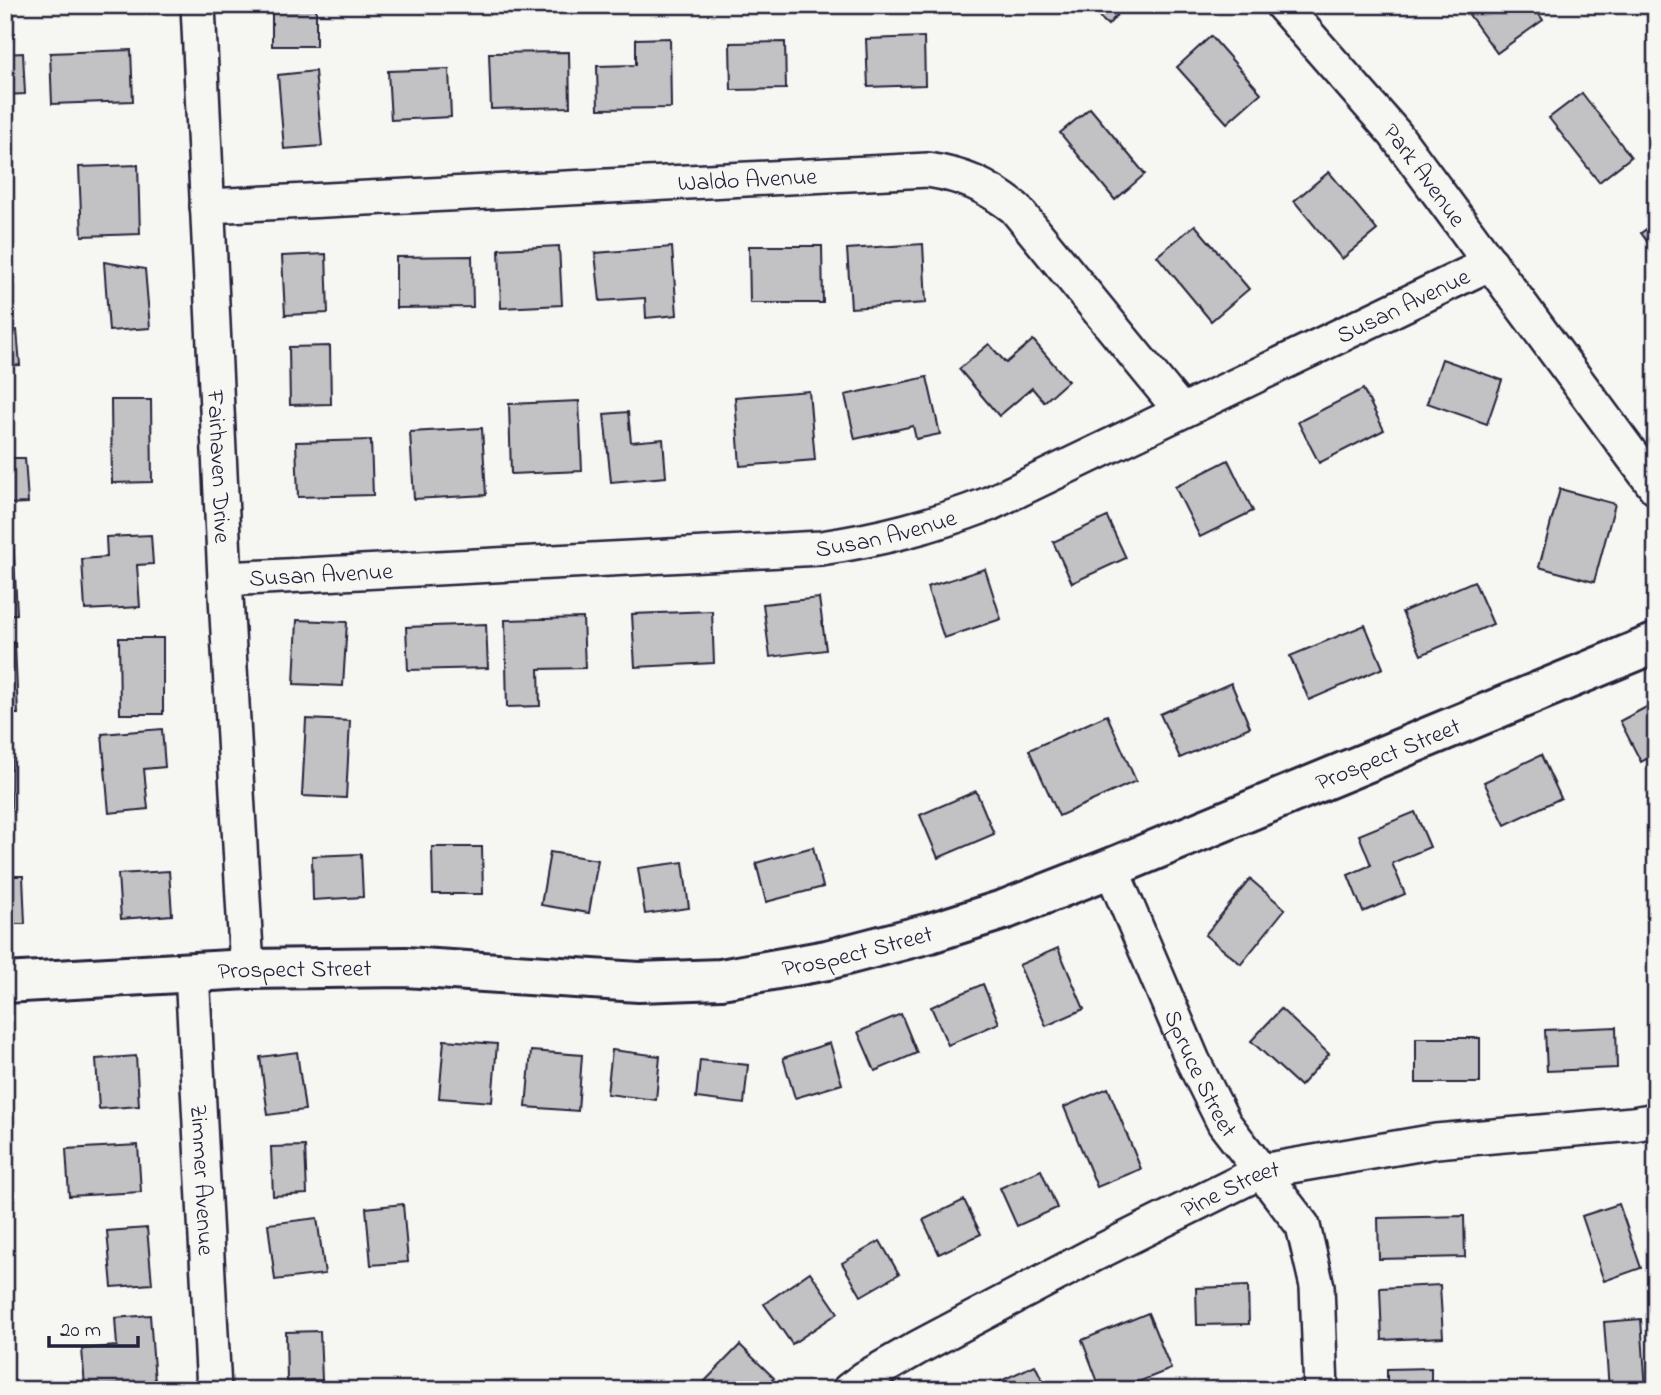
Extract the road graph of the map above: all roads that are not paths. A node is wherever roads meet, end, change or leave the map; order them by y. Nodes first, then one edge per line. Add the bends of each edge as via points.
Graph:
1 (198, 5) edge
2 (1282, 5) edge
3 (208, 205) junction
4 (1491, 263) junction
5 (1181, 411) junction
6 (1656, 488) edge
7 (225, 579) junction
8 (1656, 643) edge
9 (1111, 868) junction
10 (247, 969) junction
11 (192, 971) junction
12 (5, 983) edge
13 (1656, 1119) edge
14 (1262, 1171) junction
15 (214, 1390) edge
16 (849, 1390) edge
17 (1321, 1390) edge

1 - 3 street, Fairhaven Drive
2 - 4 street, Park Avenue via 1395,134
3 - 5 street, Waldo Avenue via 928,170 958,175 990,189 1015,208
3 - 7 street, Fairhaven Drive
4 - 5 street, Susan Avenue
4 - 6 street, Park Avenue
5 - 7 street, Susan Avenue via 989,504 878,539 821,548
7 - 10 street, Fairhaven Drive
8 - 9 main road, Prospect Street
9 - 10 main road, Prospect Street via 930,933 827,960 721,979 639,982 405,967
9 - 14 street, Spruce Street via 1193,1061 1224,1123
10 - 11 main road, Prospect Street
11 - 12 main road, Prospect Street
11 - 15 street, Zimmer Avenue
13 - 14 street, Pine Street via 1436,1141
14 - 16 street, Pine Street via 1083,1260 919,1347
14 - 17 street, Spruce Street via 1303,1226 1317,1286

